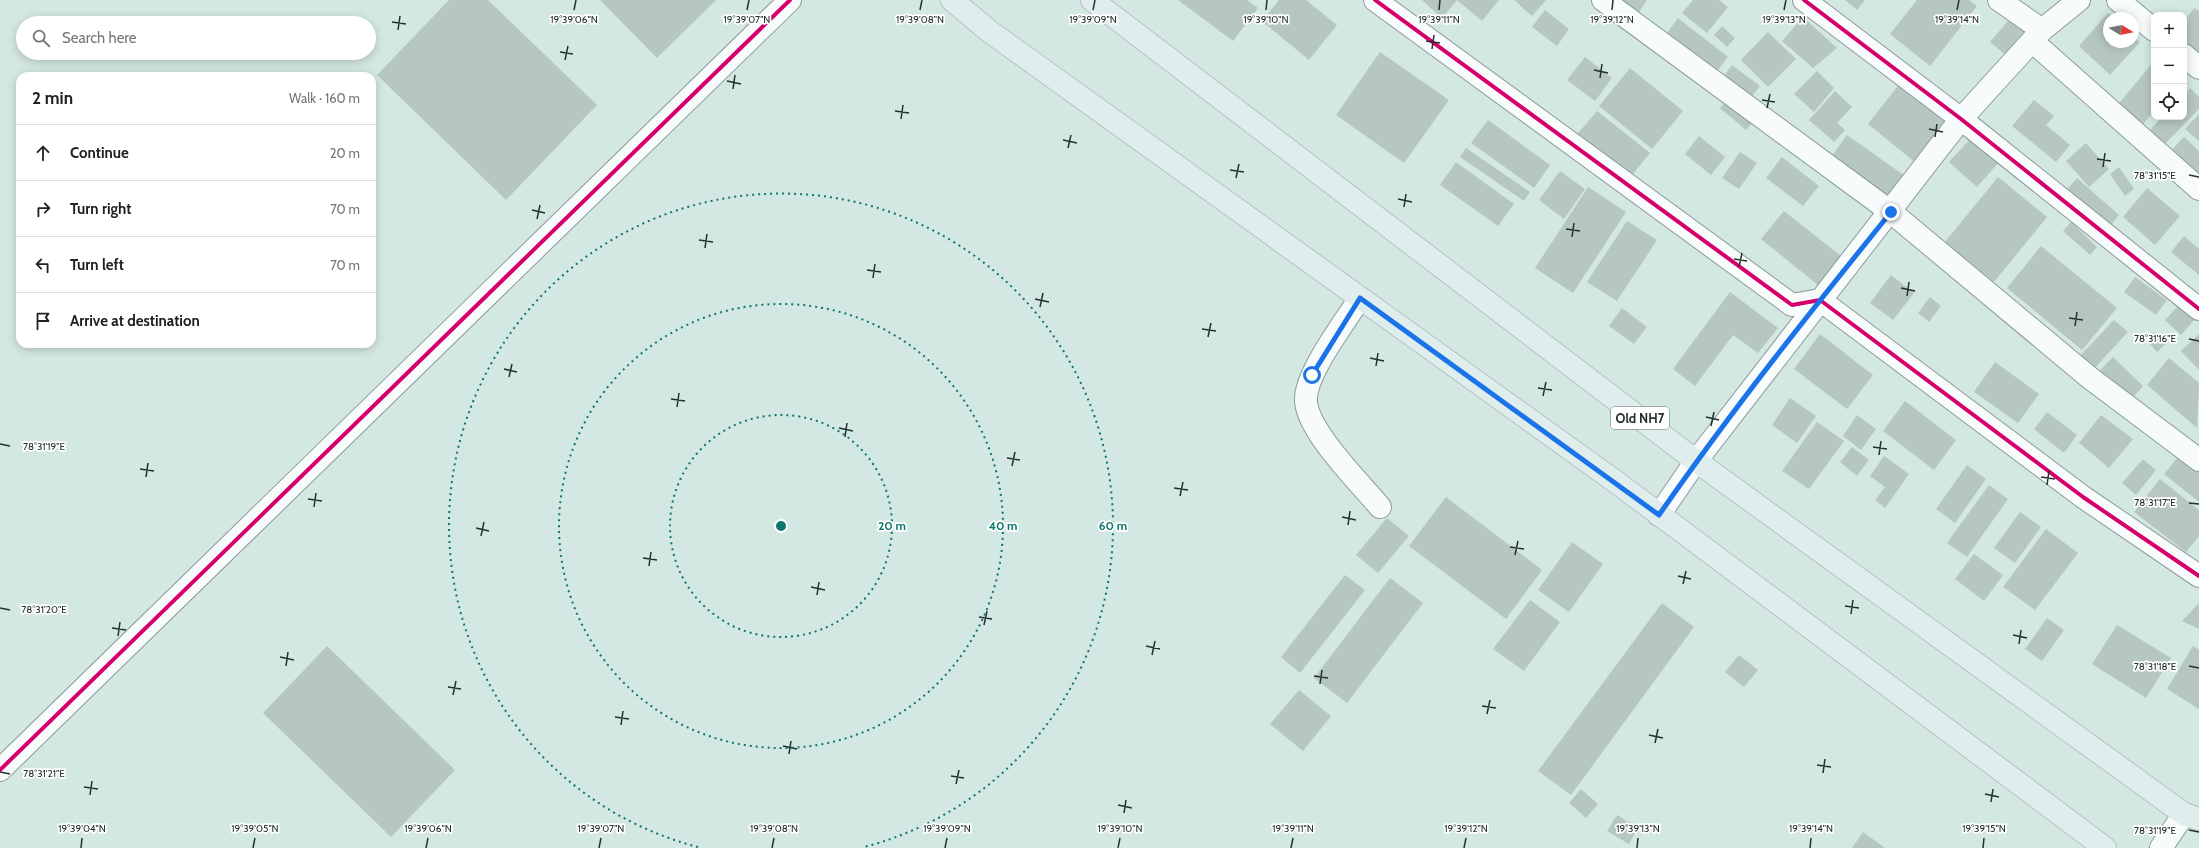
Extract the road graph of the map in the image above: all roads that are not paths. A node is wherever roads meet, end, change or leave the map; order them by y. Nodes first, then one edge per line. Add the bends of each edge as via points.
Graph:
1 (790, 0) edge
2 (952, 0) edge
3 (1092, 0) edge
4 (1375, 0) edge
5 (1603, 0) edge
6 (1804, 0) edge
7 (1999, 0) edge
8 (2079, 0) edge
9 (2118, 0) edge
10 (2151, 28) edge
11 (2037, 36) junction
12 (2187, 58) edge
13 (2199, 68) edge
14 (1961, 119) junction
15 (2199, 189) edge
16 (1891, 212) junction
17 (1360, 298) junction
18 (1820, 300) junction
19 (2199, 309) edge
20 (2199, 460) edge
21 (1696, 461) junction
22 (1380, 507) dead end
23 (1659, 515) junction
24 (2199, 576) edge
25 (0, 770) edge
26 (2192, 817) edge
27 (2105, 848) edge
28 (2161, 848) edge

1 - 25 street
2 - 17 main road via 990,31
3 - 21 main road, Old NH7
4 - 18 street via 1792,305
5 - 16 street
6 - 14 street
7 - 11 street
8 - 11 street
9 - 10 street
11 - 14 street
11 - 15 street
12 - 13 street
14 - 16 street
14 - 19 street
16 - 18 street
16 - 20 street via 2090,378
17 - 22 street via 1312,375 1306,397 1308,413 1316,430
17 - 23 main road
18 - 21 street
18 - 24 street via 2083,497
21 - 23 street
21 - 26 main road, Old NH7
23 - 27 main road
26 - 28 street

